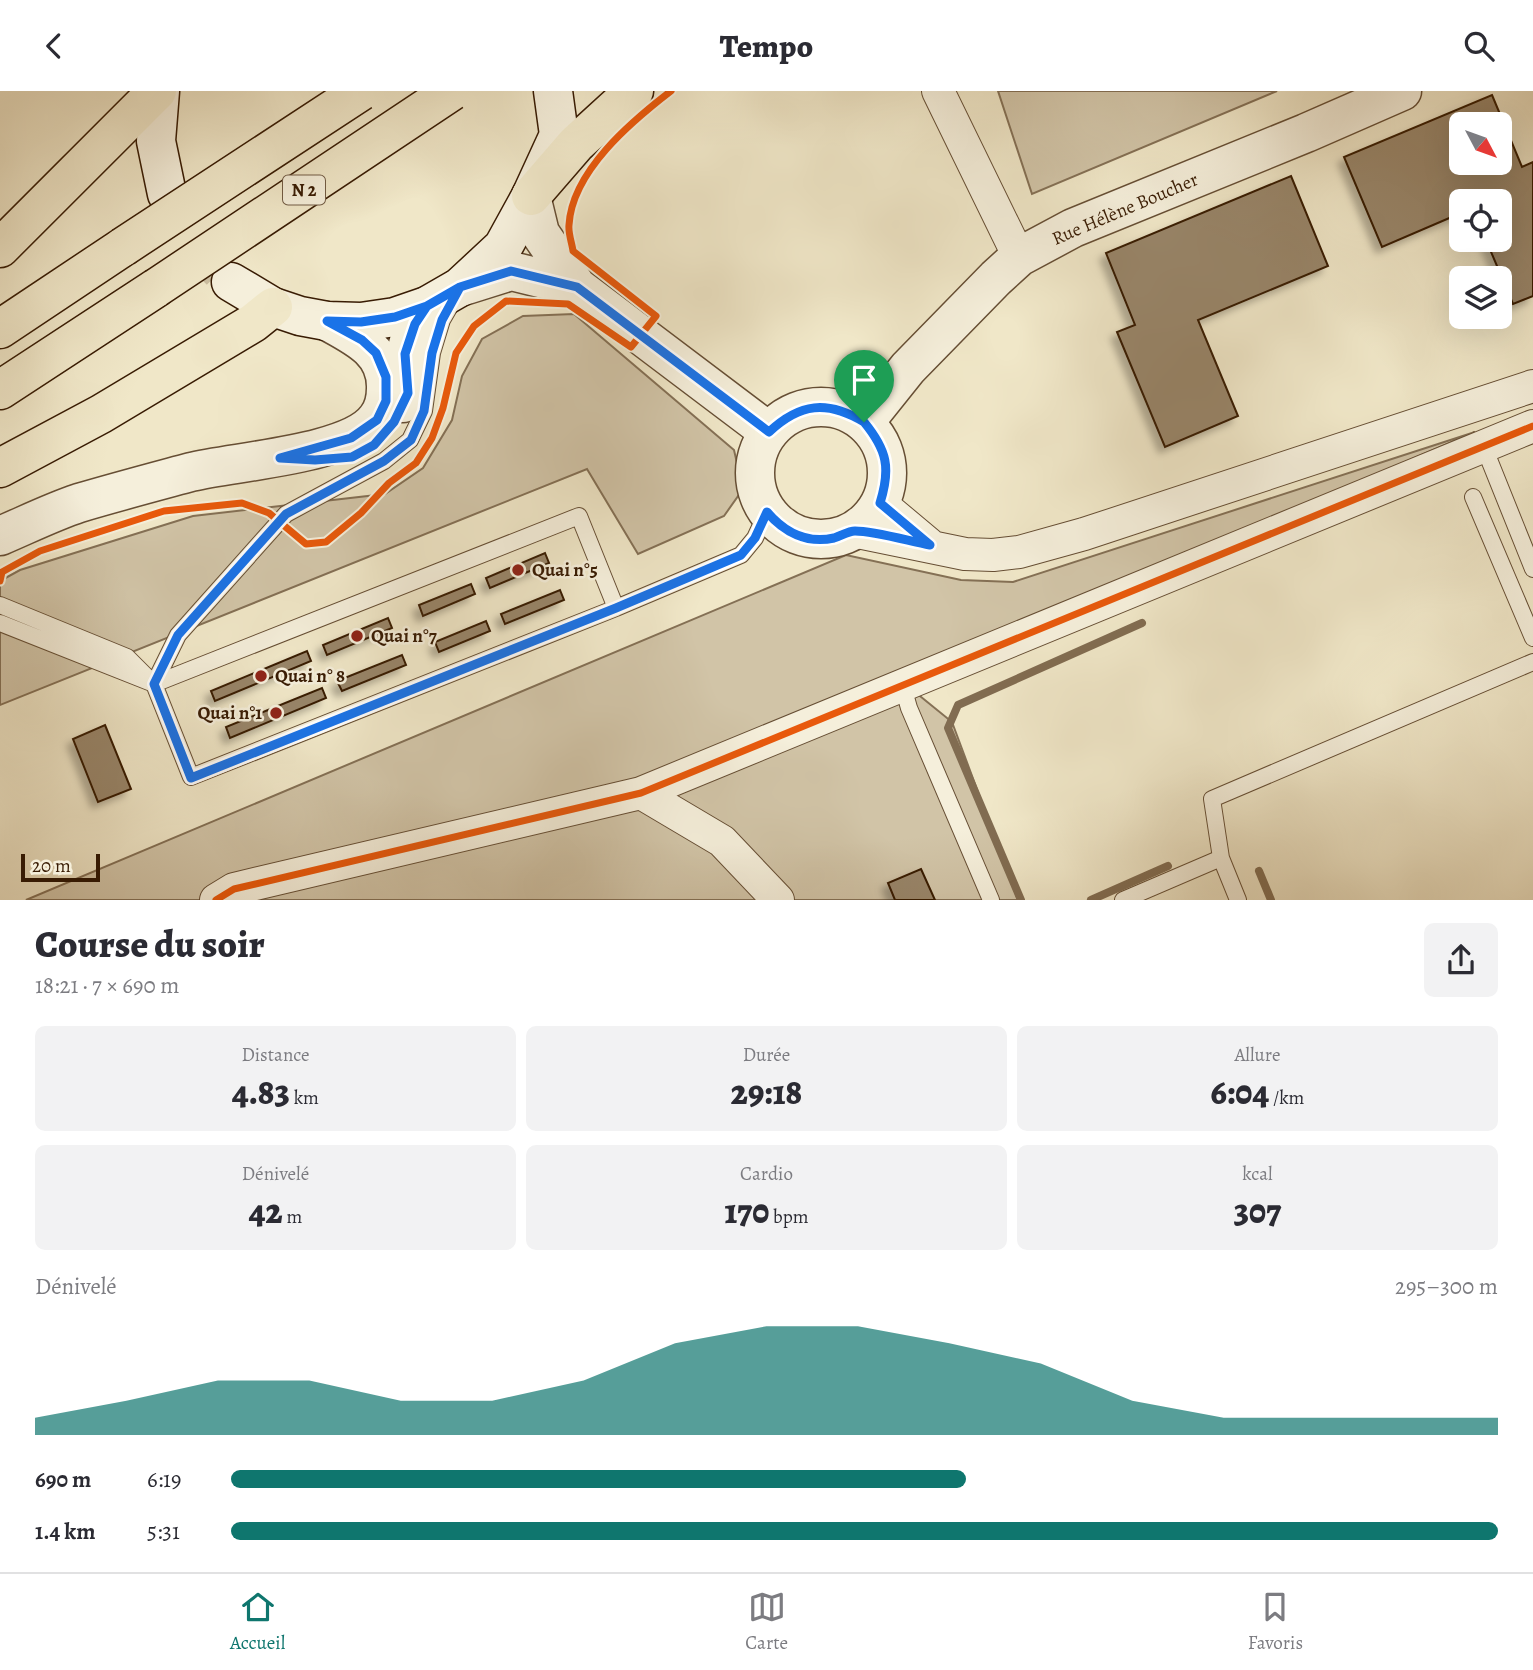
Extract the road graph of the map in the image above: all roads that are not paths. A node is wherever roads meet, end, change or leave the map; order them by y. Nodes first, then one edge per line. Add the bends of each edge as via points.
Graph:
1 (159, 91) edge
2 (361, 91) edge
3 (452, 91) edge
4 (553, 91) edge
5 (634, 91) edge
6 (937, 91) edge
7 (1402, 91) edge
8 (167, 194) tunnel mouth
9 (531, 196) junction
10 (0, 248) edge
11 (1019, 257) junction
12 (231, 282) tunnel mouth
13 (460, 287) junction
14 (577, 287) junction
15 (427, 306) junction
16 (273, 307) junction
17 (327, 321) junction
18 (0, 329) edge
19 (1533, 386) edge
20 (0, 390) edge
21 (864, 422) junction
22 (1533, 426) edge
23 (769, 432) junction
24 (1484, 447) junction
25 (280, 458) junction
26 (0, 468) edge
27 (1474, 497) dead end
28 (880, 503) junction
29 (767, 512) junction
30 (853, 531) junction
31 (0, 536) edge
32 (930, 545) junction
33 (1533, 569) edge
34 (0, 605) edge
35 (616, 608) junction
36 (0, 623) edge
37 (1533, 638) edge
38 (1533, 662) edge
39 (154, 684) junction
40 (902, 687) junction
41 (642, 793) junction
42 (1221, 858) junction
43 (216, 900) edge
44 (778, 900) edge
45 (991, 900) edge
46 (1124, 900) edge
47 (1238, 900) edge

1 - 8 street via 156,141
1 - 10 highway
2 - 18 highway, N 2, bridge
3 - 20 highway, N 2, bridge
4 - 9 street via 558,135
5 - 9 highway via 576,144
6 - 11 street
7 - 11 street, Rue Hélène Boucher via 1073,228
9 - 13 street via 503,247
9 - 14 street via 540,233
11 - 21 street, Rue Hélène Boucher via 908,368
12 - 16 street
13 - 14 street via 511,271
13 - 15 street
13 - 39 lane via 442,320 424,411 411,440 384,461 286,514 178,635
14 - 23 street
15 - 17 street via 395,317
15 - 25 street via 405,354 408,393 394,422 374,445 352,457
16 - 17 street
16 - 26 highway via 101,414
17 - 25 street via 376,353 386,377 386,401 377,420 351,438
19 - 32 street via 1019,552 965,554
21 - 23 street via 846,411 804,409 785,417
21 - 28 street via 886,459 887,481
22 - 24 street
23 - 29 street via 755,469 756,489
24 - 33 lane
24 - 40 street
25 - 31 street via 195,471 76,504
27 - 37 lane
28 - 30 street
28 - 32 street
29 - 30 street via 797,536 834,538
29 - 35 lane via 741,555
30 - 32 street
34 - 39 lane via 127,657
35 - 39 lane via 579,516
35 - 39 lane via 191,778
36 - 39 lane
38 - 42 lane via 1212,799
40 - 41 street
40 - 45 lane
41 - 43 street via 234,889
41 - 44 street via 722,841
42 - 46 lane
42 - 47 lane

